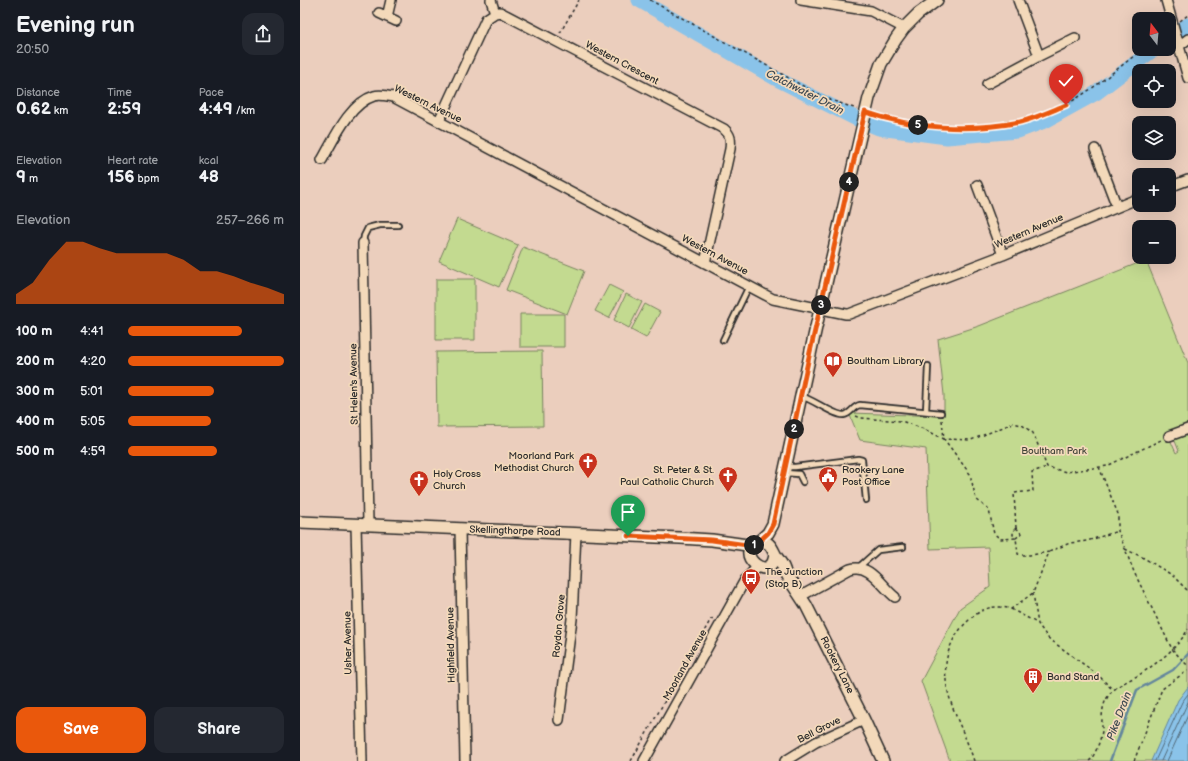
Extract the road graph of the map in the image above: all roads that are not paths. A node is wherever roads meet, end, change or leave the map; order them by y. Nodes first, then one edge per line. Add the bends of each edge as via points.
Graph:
1 (391, 0) edge
2 (491, 0) edge
3 (801, 0) edge
4 (937, 0) edge
5 (1018, 0) edge
6 (1166, 0) edge
7 (830, 2) edge
8 (494, 13) junction
9 (396, 21) dead end
10 (904, 28) junction
11 (1075, 38) dead end
12 (1188, 39) edge
13 (1178, 43) junction
14 (1039, 56) junction
15 (1188, 78) edge
16 (987, 84) dead end
17 (439, 121) junction
18 (1095, 149) dead end
19 (322, 160) dead end
20 (1188, 180) edge
21 (1176, 184) edge
22 (977, 185) dead end
23 (1132, 201) edge
24 (1116, 207) junction
25 (398, 225) dead end
26 (363, 243) joint
27 (1003, 254) junction
28 (704, 263) junction
29 (749, 286) junction
30 (820, 309) junction
31 (722, 340) dead end
32 (928, 366) dead end
33 (801, 396) junction
34 (926, 411) junction
35 (942, 413) dead end
36 (1188, 429) edge
37 (1169, 436) road end
38 (785, 470) junction
39 (803, 482) dead end
40 (866, 500) dead end
41 (300, 522) edge
42 (773, 524) junction
43 (356, 525) junction
44 (368, 525) junction
45 (460, 529) junction
46 (576, 533) junction
47 (903, 547) dead end
48 (752, 550) junction
49 (773, 550) junction
50 (762, 567) junction
51 (859, 567) junction
52 (785, 573) junction
53 (746, 580) junction
54 (801, 596) junction
55 (894, 597) dead end
56 (559, 720) dead end
57 (864, 720) junction
58 (362, 761) edge
59 (465, 761) edge
60 (644, 761) edge
61 (785, 761) edge
62 (883, 761) edge

1 - 9 street via 383,15
2 - 8 street
3 - 7 street
4 - 10 street
5 - 14 street
6 - 13 street
7 - 10 street via 871,11
8 - 17 street via 486,18
8 - 28 street, Western Crescent via 504,13 728,133 731,140 730,149
10 - 30 street via 881,64 869,98
11 - 14 street
12 - 13 street
13 - 15 street
14 - 16 street
17 - 19 street, Western Avenue via 393,97 375,96 351,112
17 - 28 street, Western Avenue
18 - 24 street
20 - 21 street
22 - 27 street
23 - 24 street, Western Avenue
24 - 27 street, Western Avenue
25 - 26 lane via 368,228
26 - 44 street, St Helen's Avenue
27 - 30 street, Western Avenue via 849,314
28 - 29 street, Western Avenue
29 - 30 street, Western Avenue via 780,301
29 - 31 lane
30 - 33 street
32 - 34 lane
33 - 34 lane via 843,415 860,405
33 - 38 street
34 - 35 lane
36 - 37 street
38 - 39 lane via 799,474
38 - 40 lane via 862,460
38 - 42 street
41 - 43 street, Skellingthorpe Road
42 - 48 street
42 - 49 street
43 - 44 street, Skellingthorpe Road
43 - 58 street, Usher Avenue
44 - 45 street, Skellingthorpe Road
45 - 46 street, Skellingthorpe Road
45 - 59 street, Highfield Avenue
46 - 48 street, Skellingthorpe Road via 681,536 730,542
46 - 56 street, Roydon Grove via 572,619
47 - 51 lane via 878,550
48 - 49 street via 765,543
48 - 50 street via 751,562
48 - 53 street, Moorland Avenue
49 - 50 street via 773,562
49 - 52 street, Rookery Lane
50 - 52 street
50 - 53 street, Moorland Avenue
51 - 54 street via 850,569
51 - 55 street via 871,573
52 - 54 street, Rookery Lane
53 - 60 street, Moorland Avenue
54 - 57 street, Rookery Lane
57 - 61 street, Bell Grove via 816,742
57 - 62 street, Rookery Lane

